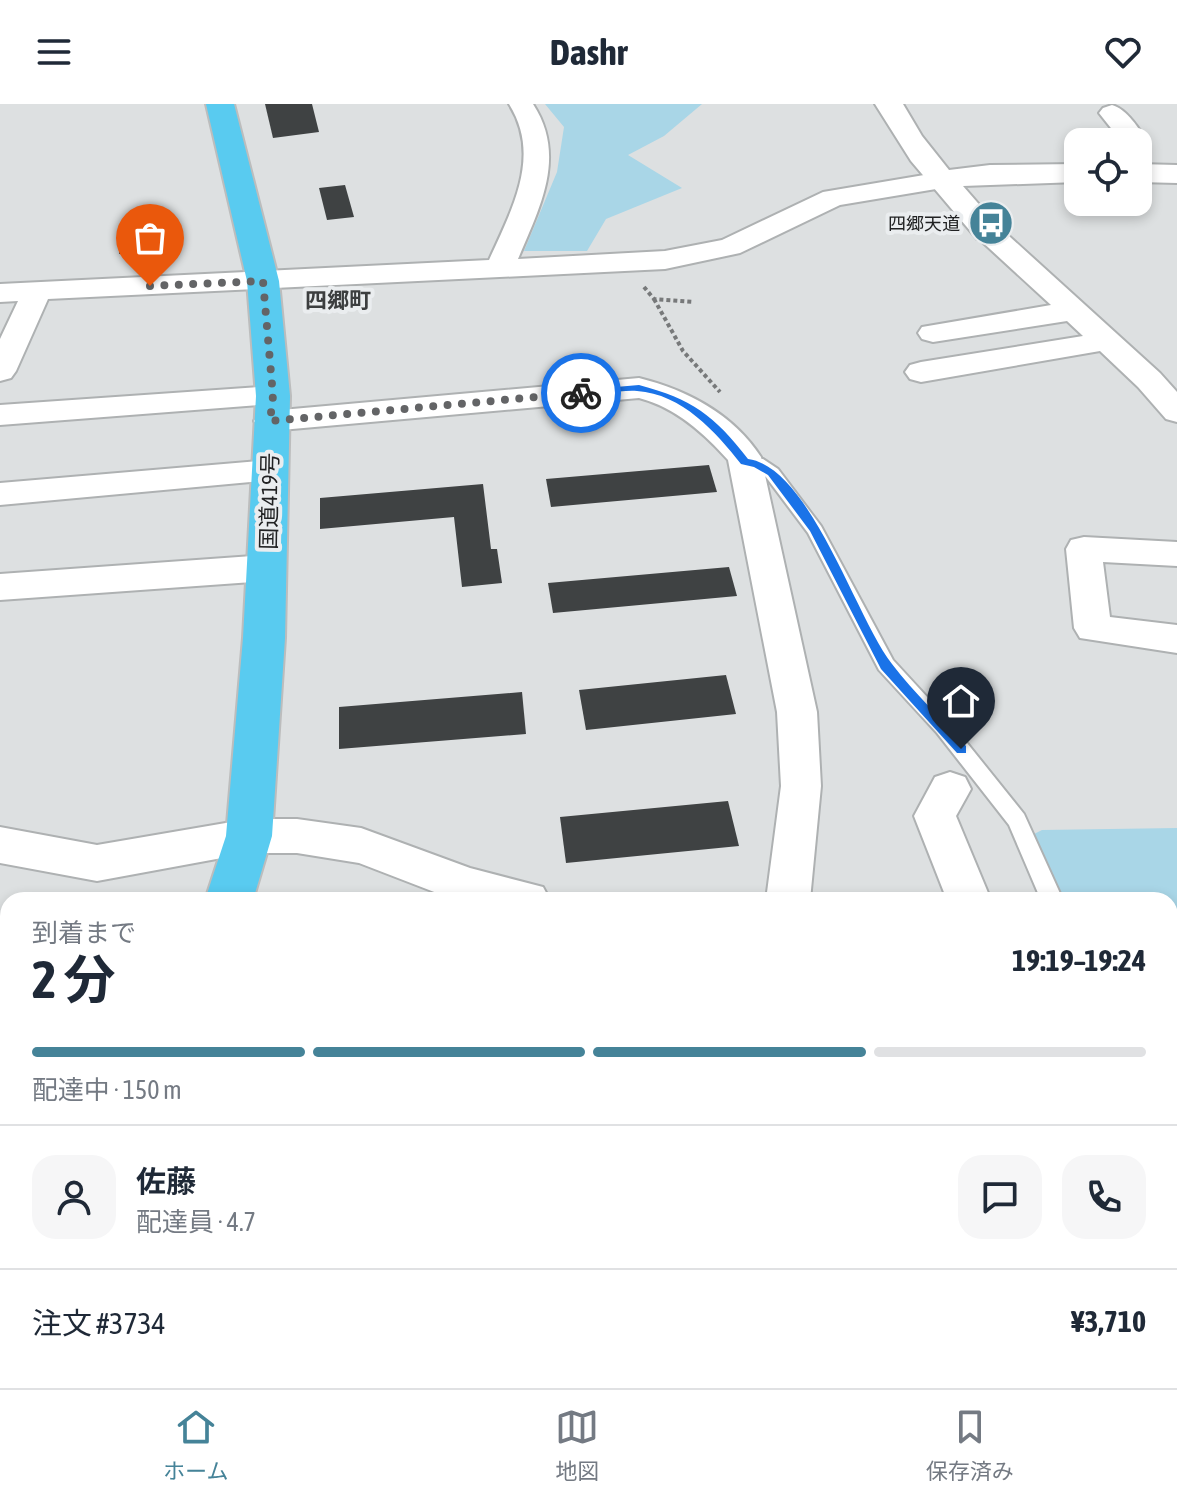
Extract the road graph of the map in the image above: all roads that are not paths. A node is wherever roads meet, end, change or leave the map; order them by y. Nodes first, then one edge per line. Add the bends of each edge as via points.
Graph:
1 (220, 104) edge
2 (521, 104) edge
3 (889, 104) edge
4 (1112, 113) dead end
5 (1124, 128) edge
6 (1064, 173) edge
7 (942, 180) junction
8 (988, 232) joint
9 (500, 268) junction
10 (263, 281) junction
11 (37, 292) junction
12 (0, 293) edge
13 (1072, 311) junction
14 (933, 333) dead end
15 (1106, 341) junction
16 (0, 371) edge
17 (921, 372) dead end
18 (272, 408) junction
19 (1177, 412) edge
20 (0, 415) edge
21 (745, 462) junction
22 (271, 471) junction
23 (0, 494) edge
24 (1177, 554) edge
25 (268, 568) junction
26 (0, 587) edge
27 (1177, 639) edge
28 (950, 789) dead end
29 (249, 836) junction
30 (0, 845) edge
31 (232, 892) edge
32 (494, 892) edge
33 (789, 892) edge
34 (968, 892) edge
35 (1048, 892) edge

1 - 10 highway, 国道419号
2 - 9 street via 539,146 518,226
3 - 7 street via 905,136
4 - 5 street
6 - 7 street
7 - 8 street
7 - 9 street via 833,198 730,247 701,255 628,264
8 - 13 street
9 - 10 street
10 - 11 street
10 - 18 highway, 国道419号
11 - 12 street
11 - 16 street
13 - 14 street
13 - 15 street
15 - 17 street
15 - 19 street
18 - 20 street
18 - 21 street via 639,388 676,398 720,429
18 - 22 highway, 国道419号
21 - 33 street via 797,712 801,786
21 - 35 lane via 772,473 815,530 886,665 1017,820
22 - 23 street
22 - 25 highway, 国道419号
24 - 27 street via 1084,549 1093,628
25 - 26 street
25 - 29 highway, 国道419号
28 - 34 street via 935,816
29 - 30 street via 97,863
29 - 31 highway, 国道419号
29 - 32 street via 297,836 361,846

